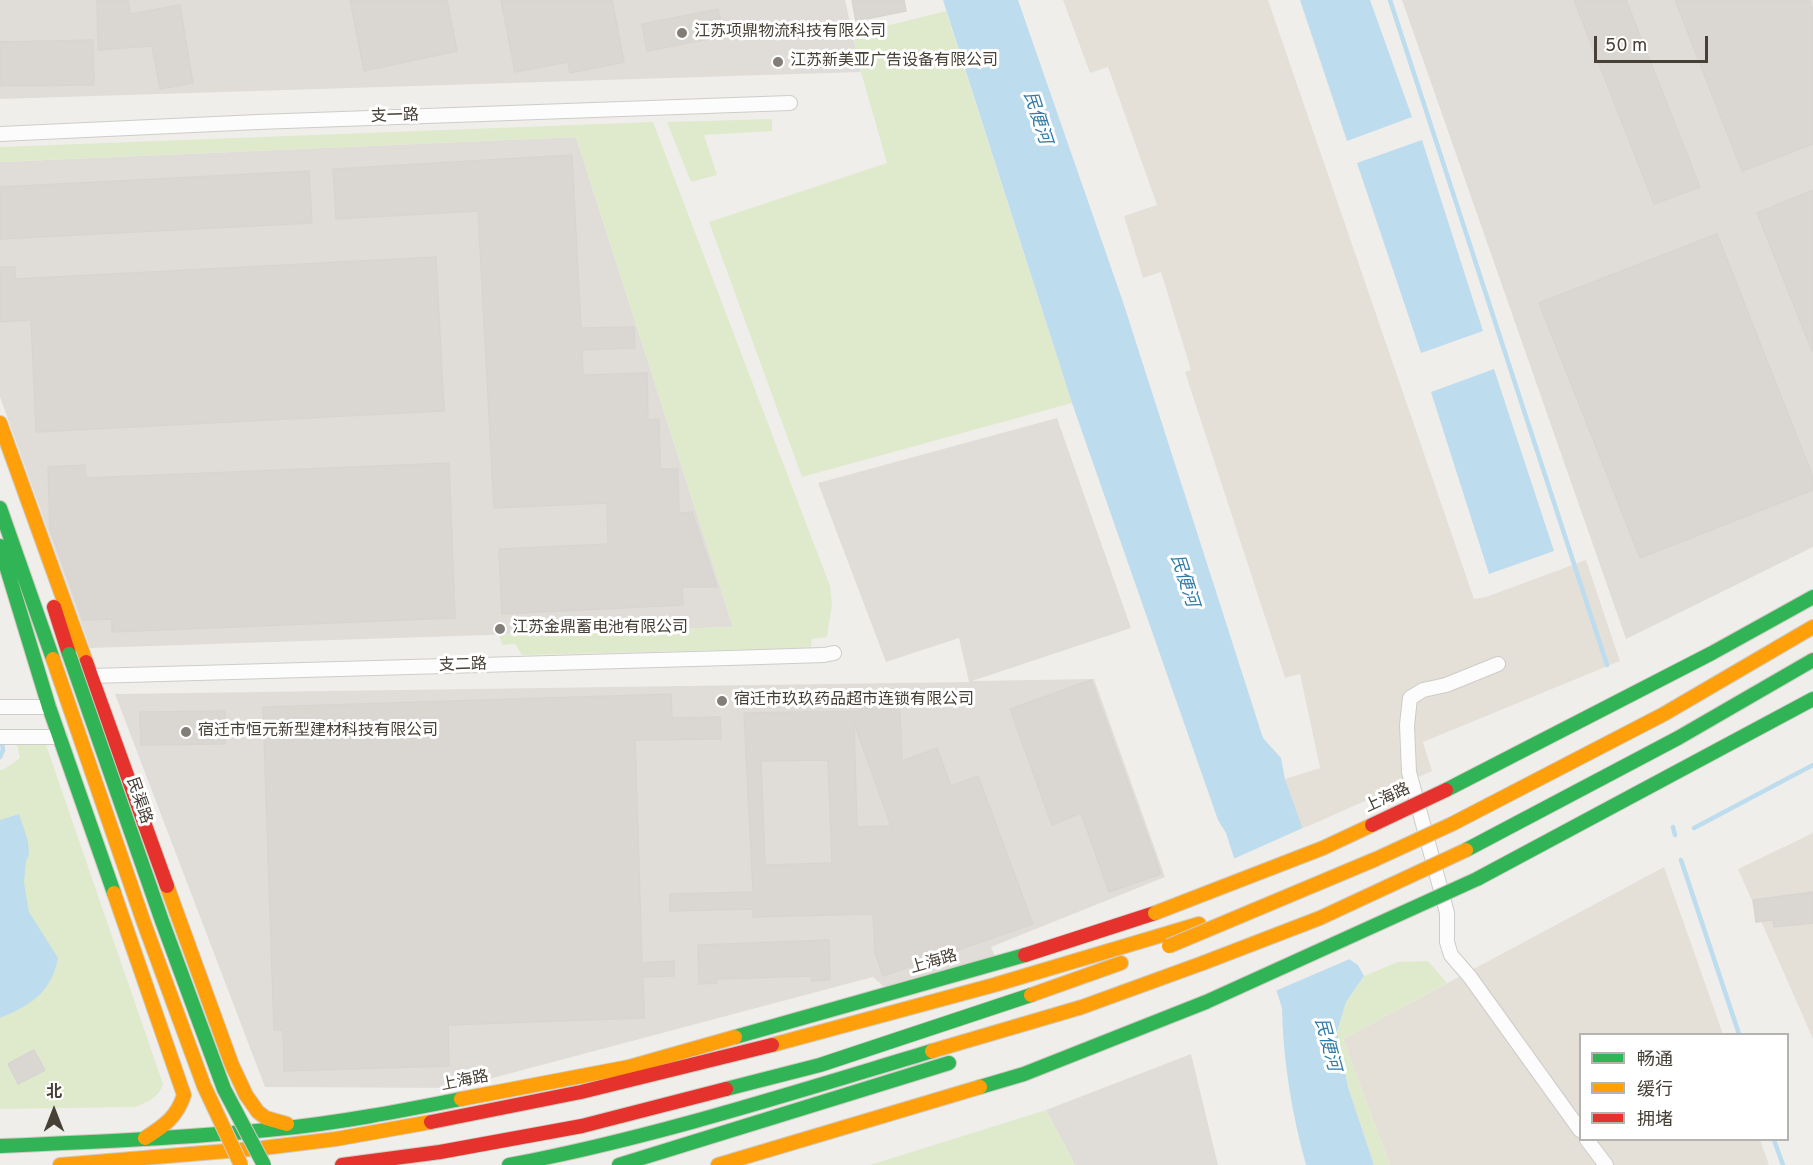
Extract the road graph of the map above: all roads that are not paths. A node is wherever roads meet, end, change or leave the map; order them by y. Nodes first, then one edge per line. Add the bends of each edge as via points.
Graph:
1 (790, 104) dead end
2 (0, 134) edge
3 (0, 423) edge
4 (0, 440) edge
5 (0, 508) edge
6 (0, 546) edge
7 (1813, 597) edge
8 (1813, 627) edge
9 (834, 653) dead end
10 (1813, 660) edge
11 (1498, 664) dead end
12 (91, 676) junction
13 (1813, 699) edge
14 (0, 707) edge
15 (49, 707) junction
16 (60, 737) junction
17 (0, 738) edge
18 (1167, 940) junction
19 (1082, 1007) junction
20 (1012, 1042) dead end
21 (958, 1060) dead end
22 (319, 1124) junction
23 (1579, 1127) edge
24 (142, 1140) junction
25 (1588, 1141) edge
26 (0, 1146) edge
27 (60, 1165) edge
28 (241, 1165) edge
29 (264, 1165) edge
30 (342, 1165) edge
31 (509, 1165) edge
32 (619, 1165) edge
33 (718, 1165) edge
34 (1606, 1165) edge

1 - 2 street, 支一路
3 - 12 main road
4 - 29 main road, 民渠路, bridge via 162,921 224,1089
5 - 28 main road, 民渠路, bridge via 144,923 204,1086
6 - 15 main road
7 - 22 main road, 上海路, bridge via 1446,790 1323,848 1155,913 1034,952 629,1067
8 - 18 main road, bridge via 1664,714 1452,824 1274,902
9 - 12 street, 支二路
10 - 19 main road, bridge via 1678,738 1466,850 1320,918
11 - 23 street via 1410,698 1409,771 1447,913 1451,955
12 - 22 main road via 245,1093 257,1112 269,1121
13 - 33 main road, bridge via 1477,879 1206,1002 1024,1074
14 - 15 street
15 - 16 main road
16 - 17 street
16 - 24 main road via 184,1095 180,1111 171,1122
18 - 27 main road via 835,1029 489,1112 336,1139
18 - 30 main road via 1142,956 820,1065 582,1126 441,1152
19 - 20 main road
19 - 31 main road via 699,1120
21 - 32 main road
22 - 24 main road, 上海路
24 - 26 main road, 上海路
25 - 34 street

